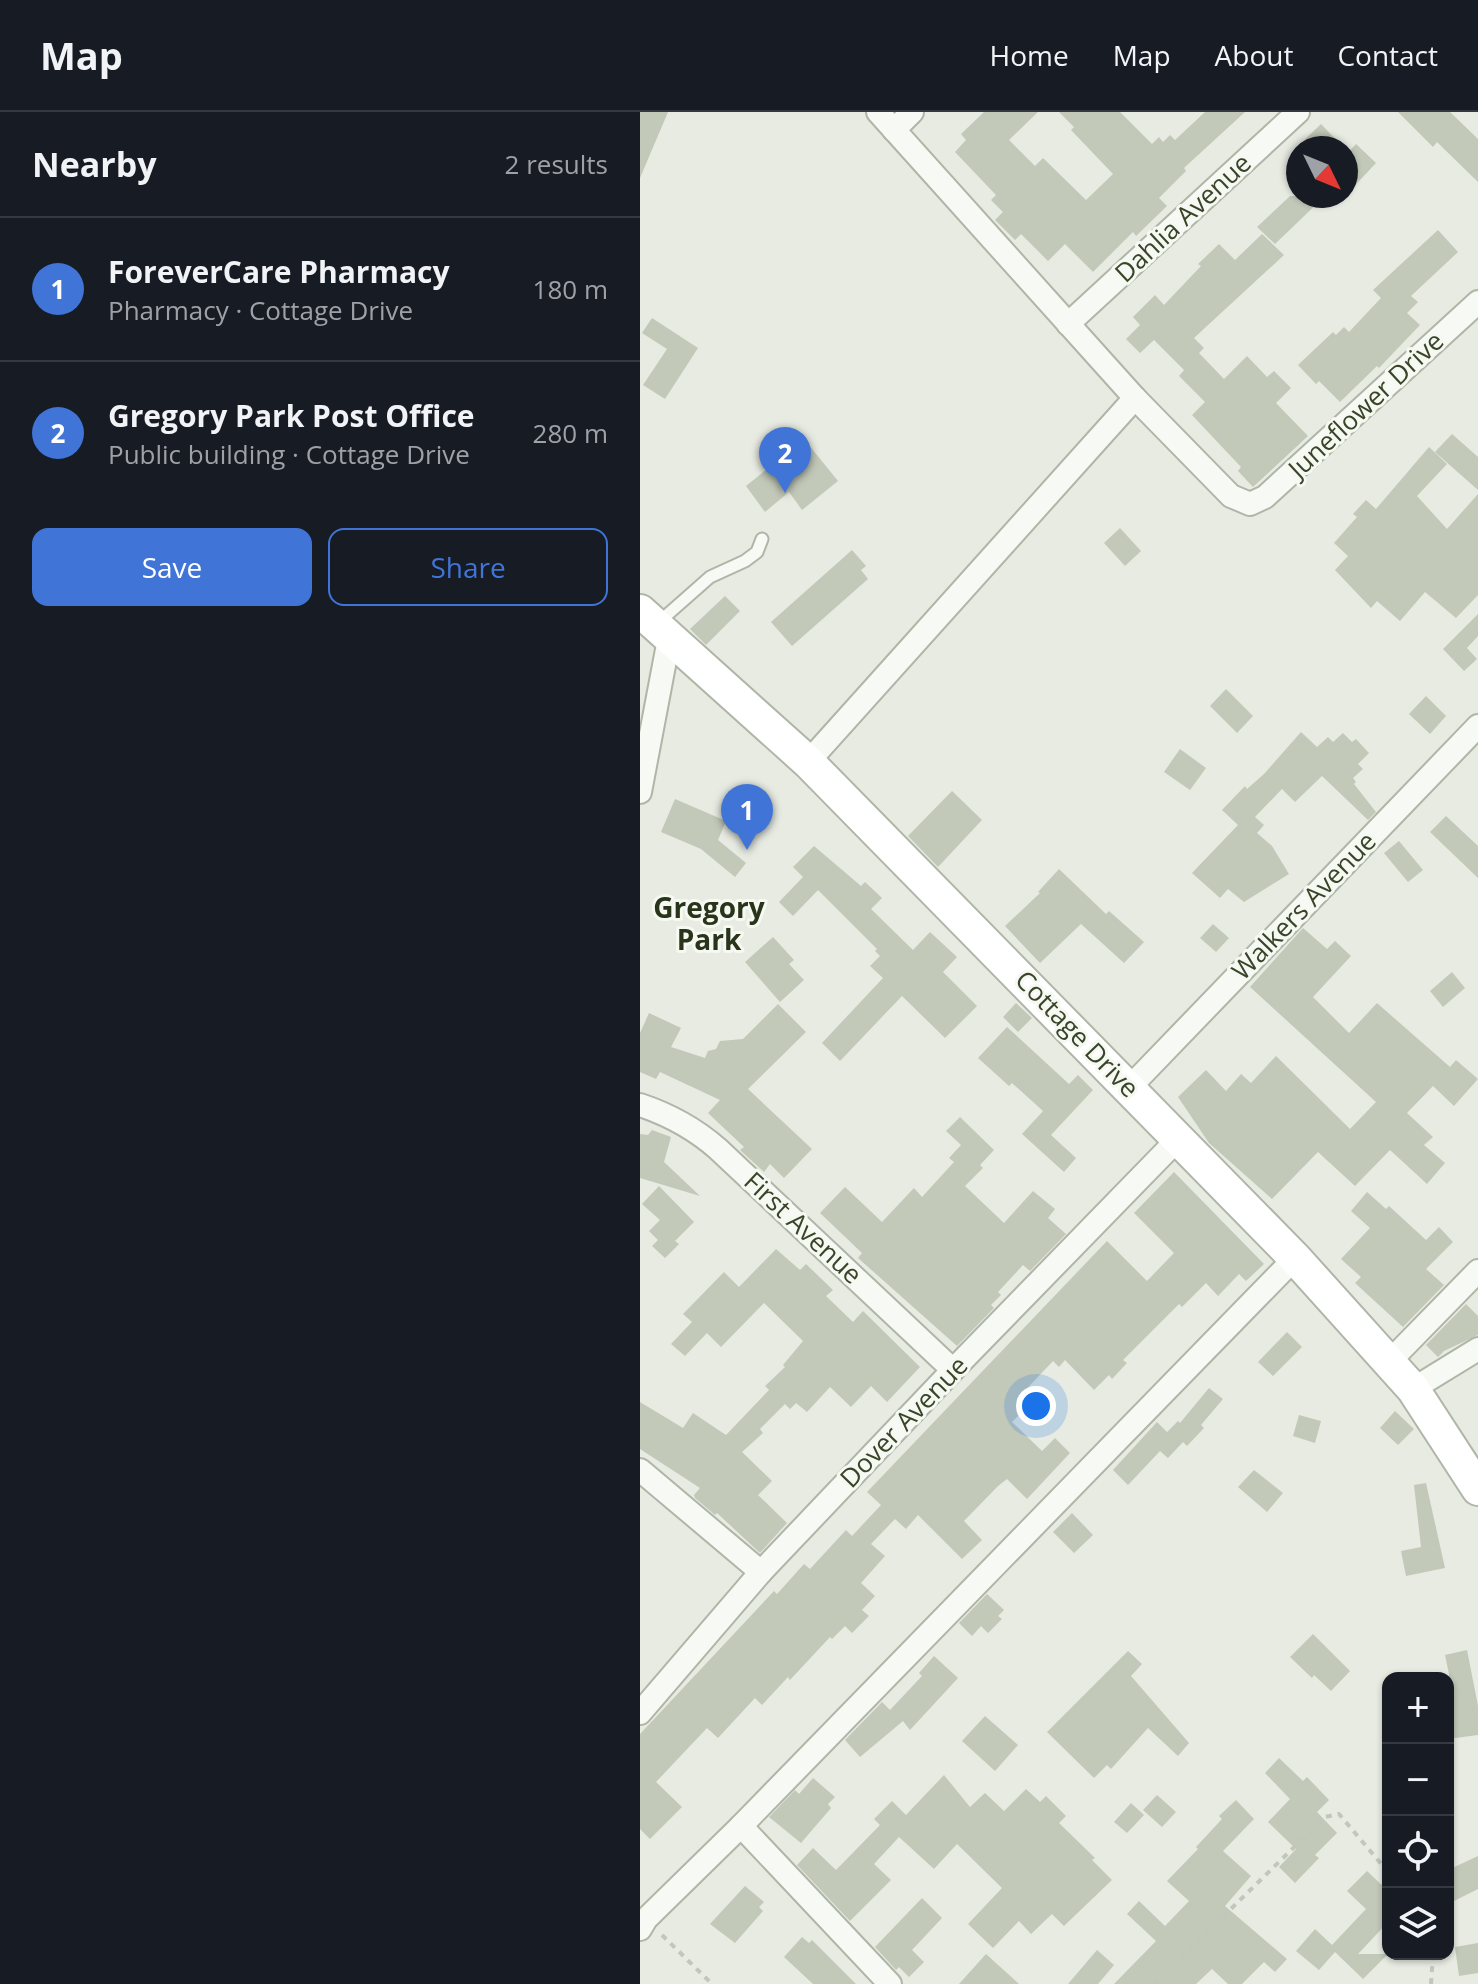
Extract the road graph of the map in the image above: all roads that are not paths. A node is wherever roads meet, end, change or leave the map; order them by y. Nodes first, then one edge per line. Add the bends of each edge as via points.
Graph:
1 (878, 112) edge
2 (912, 112) edge
3 (1298, 112) edge
4 (894, 130) junction
5 (1478, 302) edge
6 (1068, 324) junction
7 (1135, 398) junction
8 (762, 539) dead end
9 (655, 625) edge
10 (1478, 726) edge
11 (808, 762) junction
12 (640, 792) edge
13 (1130, 1087) junction
14 (640, 1105) edge
15 (1178, 1139) junction
16 (1295, 1258) junction
17 (1478, 1271) edge
18 (1478, 1349) edge
19 (1389, 1362) junction
20 (953, 1370) junction
21 (1413, 1389) junction
22 (640, 1470) edge
23 (1478, 1489) edge
24 (761, 1572) junction
25 (640, 1713) edge
26 (741, 1826) junction
27 (643, 1924) edge
28 (890, 1984) edge

1 - 4 street
2 - 4 street
3 - 6 street, Dahlia Avenue
4 - 6 street
5 - 7 street, Juneflower Drive via 1265,497 1250,504 1231,496
6 - 7 street
7 - 11 street
8 - 9 lane via 757,552 710,577
9 - 11 street, Cottage Drive
9 - 12 street
10 - 13 street, Walkers Avenue
11 - 13 street, Cottage Drive
13 - 15 street, Cottage Drive
14 - 20 street, First Avenue via 668,1114 707,1140
15 - 16 street, Cottage Drive
15 - 20 street, Dover Avenue
16 - 19 street, Cottage Drive
16 - 26 street
17 - 19 street
18 - 21 street
19 - 21 street, Cottage Drive
20 - 24 street, Dover Avenue
21 - 23 street, Cottage Drive
22 - 24 street
24 - 25 street, Dover Avenue
26 - 27 street
26 - 28 street

